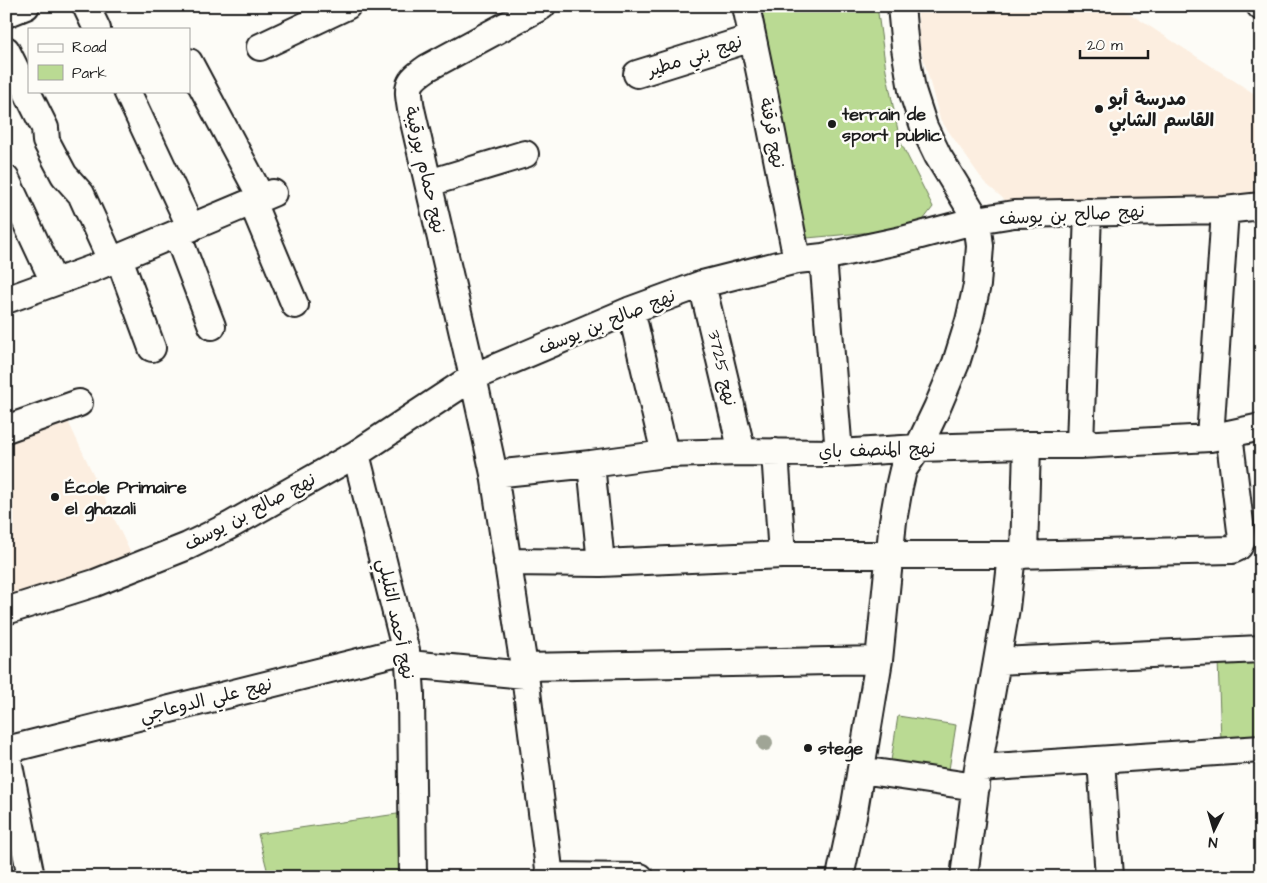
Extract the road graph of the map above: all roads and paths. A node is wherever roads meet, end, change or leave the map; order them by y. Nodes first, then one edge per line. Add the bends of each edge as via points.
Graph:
1 (26, 6) edge
2 (86, 6) edge
3 (348, 6) edge
4 (542, 6) edge
5 (746, 6) edge
6 (901, 6) edge
7 (6, 14) edge
8 (97, 28) edge
9 (752, 38) junction
10 (260, 47) dead end
11 (6, 50) edge
12 (190, 64) edge
13 (638, 74) dead end
14 (127, 92) edge
15 (526, 154) dead end
16 (6, 179) edge
17 (429, 183) junction
18 (262, 197) junction
19 (1261, 206) edge
20 (1225, 210) junction
21 (1088, 212) junction
22 (977, 220) junction
23 (184, 231) junction
24 (823, 257) junction
25 (115, 259) junction
26 (797, 260) junction
27 (54, 282) junction
28 (702, 284) junction
29 (6, 300) edge
30 (295, 304) dead end
31 (632, 310) junction
32 (212, 326) dead end
33 (152, 348) dead end
34 (473, 377) junction
35 (79, 403) dead end
36 (1261, 427) edge
37 (6, 429) edge
38 (1220, 436) junction
39 (1027, 445) junction
40 (1080, 446) junction
41 (918, 448) junction
42 (742, 452) junction
43 (775, 452) junction
44 (839, 453) junction
45 (356, 454) junction
46 (665, 454) junction
47 (591, 464) junction
48 (494, 474) junction
49 (782, 554) junction
50 (890, 555) junction
51 (1018, 555) junction
52 (507, 562) junction
53 (601, 563) junction
54 (6, 611) edge
55 (1261, 649) edge
56 (408, 657) junction
57 (879, 660) junction
58 (998, 661) junction
59 (525, 671) junction
60 (1261, 749) edge
61 (6, 750) edge
62 (1101, 760) junction
63 (861, 770) junction
64 (977, 778) junction
65 (550, 876) edge
66 (31, 877) edge
67 (413, 877) edge
68 (640, 877) edge
69 (840, 877) edge
70 (964, 877) edge
71 (1109, 877) edge

1 - 7 street
2 - 8 street
3 - 10 street
4 - 17 street, نهج حمام بورقيبة via 427,68 410,83 410,109
5 - 9 street, نهج قرقنة
6 - 22 street via 912,90 924,127
9 - 13 street, نهج بني مطير
9 - 26 street, نهج قرقنة
11 - 25 street via 45,128 46,141 64,175 81,194
12 - 18 street
14 - 23 street
15 - 17 street
16 - 27 street
17 - 34 street, نهج حمام بورقيبة
18 - 23 street
18 - 30 street
19 - 20 street, نهج صالح بن يوسف
20 - 21 street, نهج صالح بن يوسف
20 - 38 street
21 - 22 street, نهج صالح بن يوسف via 1014,214
21 - 40 street
22 - 24 street, نهج صالح بن يوسف
22 - 41 street via 980,246 968,321 956,363
23 - 25 street
23 - 32 street
24 - 26 street, نهج صالح بن يوسف
24 - 44 street
25 - 27 street
25 - 33 street
26 - 28 street, نهج صالح بن يوسف
27 - 29 street
28 - 31 street, نهج صالح بن يوسف
28 - 42 street, نهج 3725
31 - 34 street, نهج صالح بن يوسف
31 - 46 street
34 - 45 street, نهج صالح بن يوسف
34 - 48 street, نهج حمام بورقيبة
35 - 37 street
36 - 38 street, نهج المنصف باي
38 - 40 street, نهج المنصف باي
38 - 51 street via 1242,539 1237,548 1224,551
39 - 40 street, نهج المنصف باي
39 - 41 street, نهج المنصف باي
39 - 51 street
41 - 44 street, نهج المنصف باي
41 - 50 street via 903,470 896,499
42 - 43 street, نهج المنصف باي
42 - 46 street, نهج المنصف باي
43 - 44 street, نهج المنصف باي
43 - 49 street
45 - 54 street, نهج صالح بن يوسف via 188,546 95,583
45 - 56 street, نهج أحمد التليلي
46 - 47 street, نهج المنصف باي
47 - 48 street, نهج المنصف باي
47 - 53 street
48 - 52 street, نهج حمام بورقيبة
49 - 50 street
49 - 53 street
50 - 51 street
50 - 57 street
51 - 58 street
52 - 53 street
52 - 59 street, نهج حمام بورقيبة
55 - 58 street
56 - 59 street, نهج علي الدوعاجي
56 - 61 street, نهج علي الدوعاجي
56 - 67 street, نهج أحمد التليلي
57 - 59 street, نهج علي الدوعاجي
57 - 63 street
58 - 64 street
59 - 65 street, نهج حمام بورقيبة
60 - 62 street
61 - 66 street
62 - 64 street
62 - 71 street
63 - 64 street
63 - 69 street
64 - 70 street
65 - 68 street

